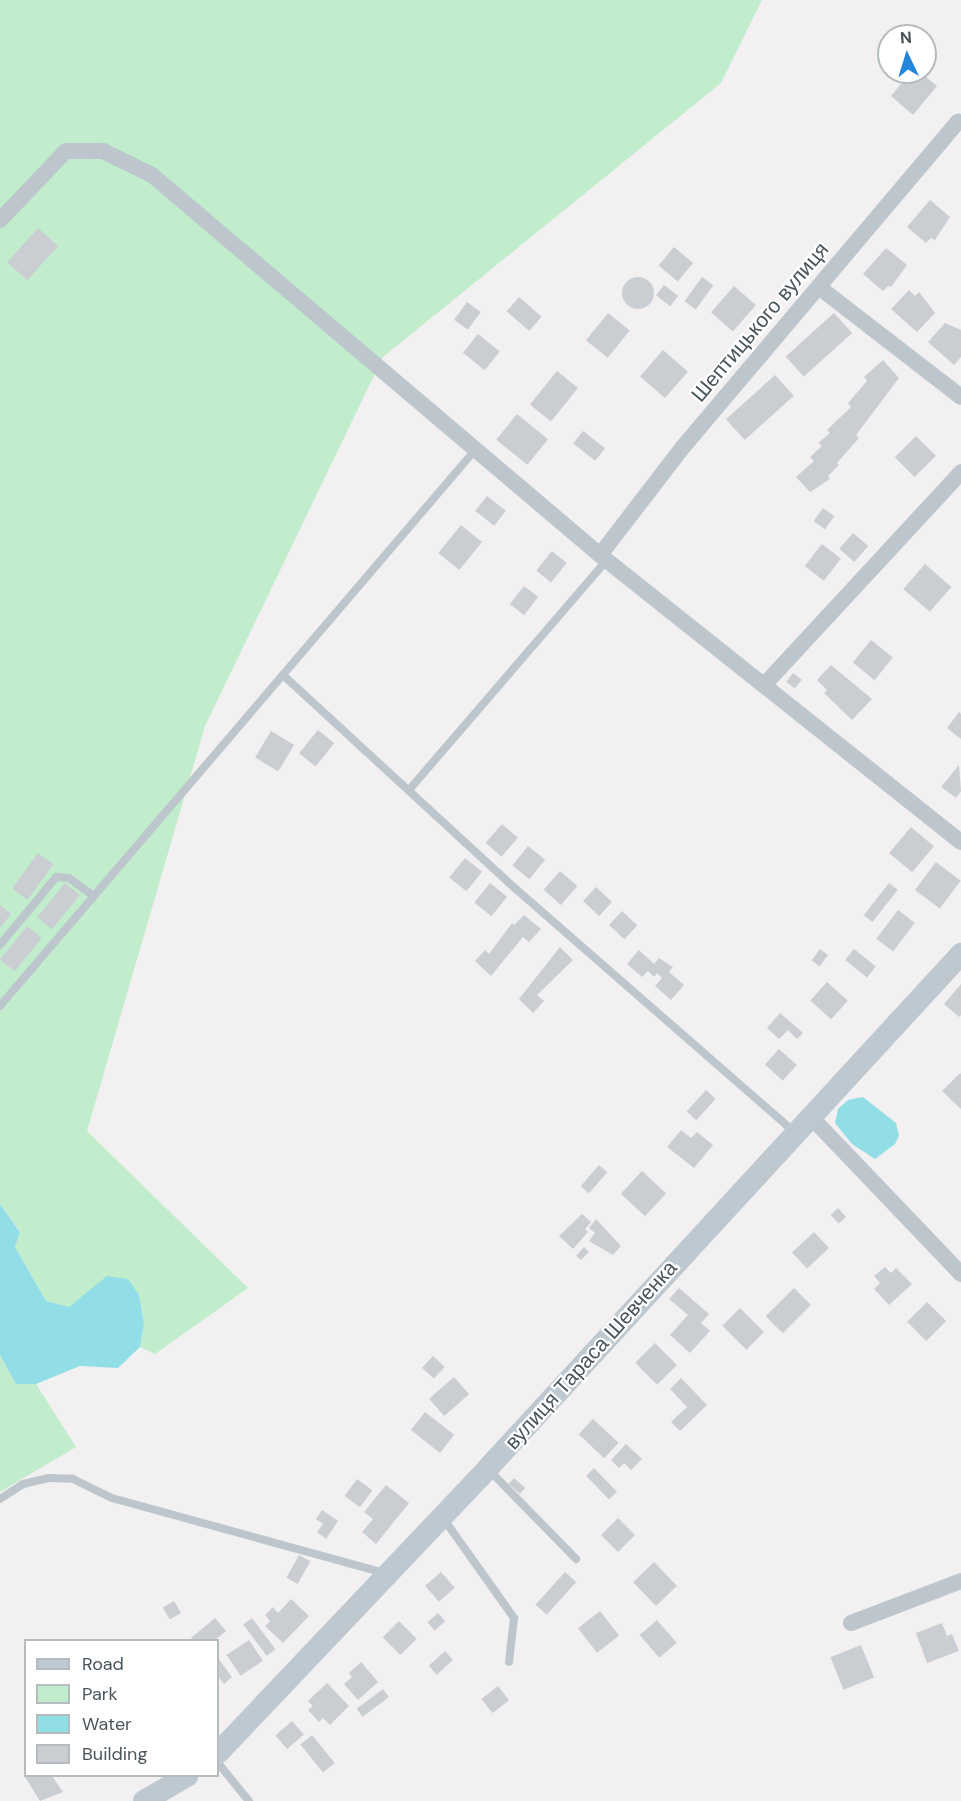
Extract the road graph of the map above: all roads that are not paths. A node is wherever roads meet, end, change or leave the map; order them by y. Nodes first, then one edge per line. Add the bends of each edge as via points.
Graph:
1 (958, 122) dead end
2 (0, 220) edge
3 (820, 288) junction
4 (961, 397) edge
5 (475, 450) junction
6 (961, 472) edge
7 (603, 557) junction
8 (283, 675) junction
9 (765, 684) junction
10 (409, 790) junction
11 (961, 842) edge
12 (94, 896) junction
13 (0, 945) edge
14 (961, 954) edge
15 (0, 1006) edge
16 (804, 1126) junction
17 (961, 1274) edge
18 (488, 1468) junction
19 (0, 1499) edge
20 (441, 1515) junction
21 (576, 1559) dead end
22 (389, 1574) junction
23 (961, 1581) edge
24 (852, 1623) dead end
25 (508, 1662) dead end
26 (219, 1752) edge
27 (219, 1764) edge
28 (185, 1777) edge
29 (144, 1801) edge
30 (249, 1801) edge

1 - 3 street, Шептицького вулиця
2 - 5 street via 66,151 103,151 120,157 152,175
3 - 4 street
3 - 7 street, Шептицького вулиця via 683,447
5 - 7 street
5 - 8 lane
6 - 9 street
7 - 9 street
7 - 10 lane
8 - 10 lane
8 - 12 lane
9 - 11 street
10 - 16 lane via 517,890
12 - 13 lane via 69,878 57,877
12 - 15 lane
14 - 16 street, вулиця Тараса Шевченка
16 - 17 street
16 - 18 street, вулиця Тараса Шевченка
18 - 20 street, вулиця Тараса Шевченка
18 - 21 lane
19 - 22 lane via 23,1484 49,1478 74,1479 112,1498
20 - 22 street, вулиця Тараса Шевченка
20 - 25 lane via 514,1618
22 - 26 street, вулиця Тараса Шевченка
23 - 24 street
27 - 30 lane
28 - 29 street

